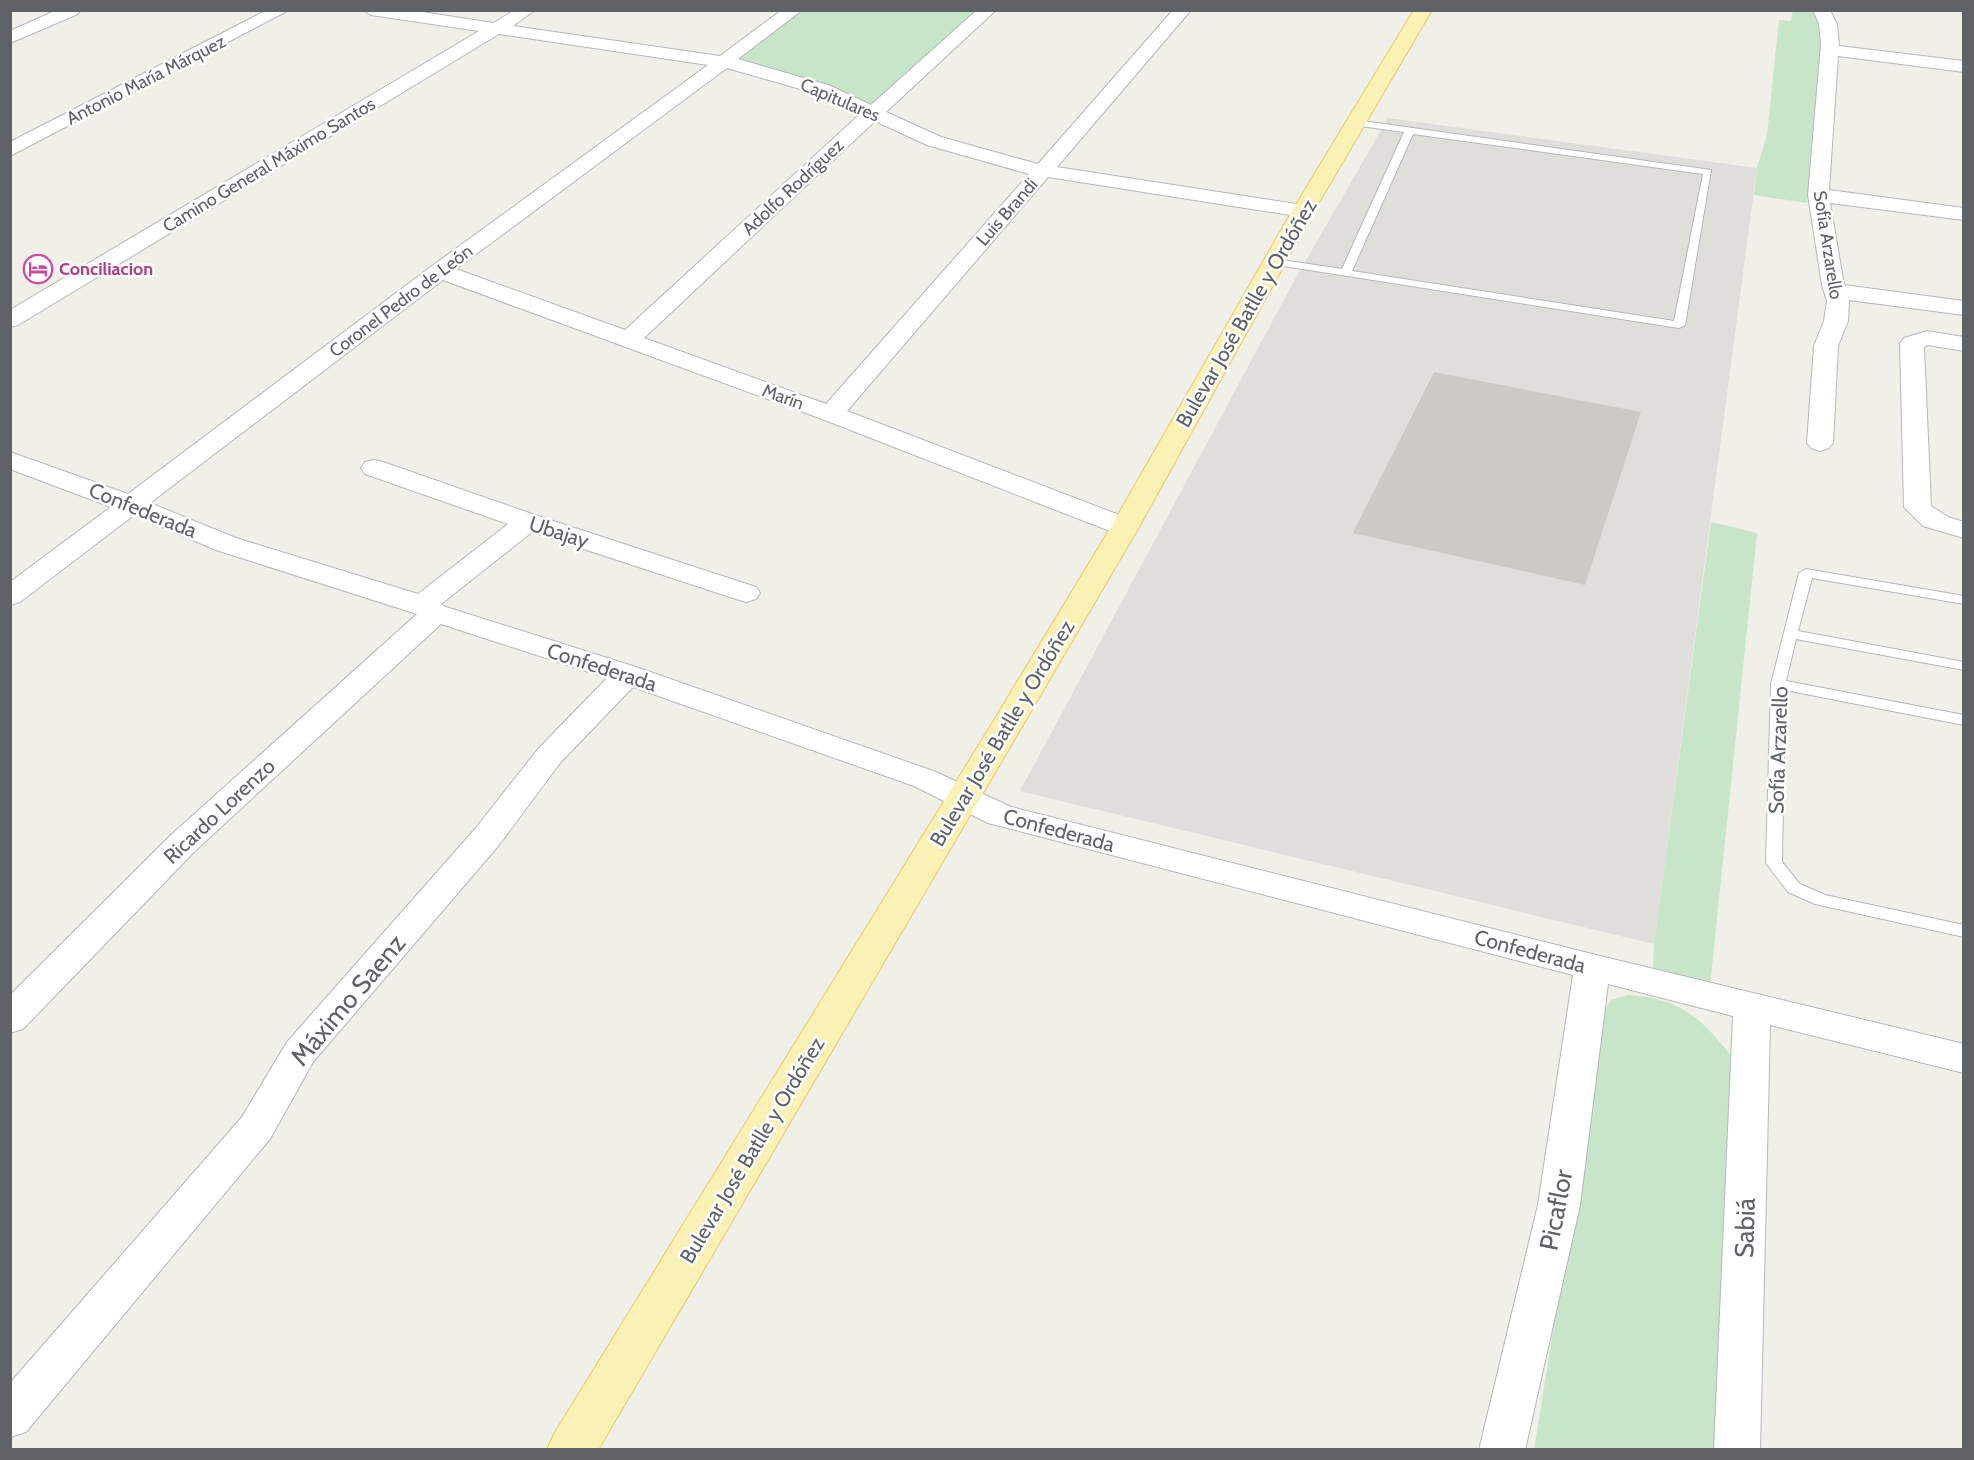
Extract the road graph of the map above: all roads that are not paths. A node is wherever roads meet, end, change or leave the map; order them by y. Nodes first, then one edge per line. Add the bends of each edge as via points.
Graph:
1 (72, 10) edge
2 (281, 10) edge
3 (371, 10) edge
4 (527, 10) edge
5 (794, 10) edge
6 (988, 10) edge
7 (1183, 10) edge
8 (1423, 10) edge
9 (1821, 10) edge
10 (496, 29) junction
11 (10, 38) edge
12 (1829, 50) junction
13 (726, 62) junction
14 (1964, 67) edge
15 (873, 113) junction
16 (1356, 123) junction
17 (1410, 130) junction
18 (10, 150) edge
19 (1042, 171) junction
20 (1818, 195) junction
21 (1304, 211) junction
22 (1964, 214) edge
23 (1275, 262) junction
24 (440, 271) junction
25 (1346, 273) junction
26 (1836, 291) junction
27 (1964, 308) edge
28 (14, 315) edge
29 (627, 341) junction
30 (1964, 344) edge
31 (831, 414) junction
32 (1820, 443) dead end
33 (10, 460) edge
34 (374, 468) dead end
35 (132, 505) junction
36 (528, 522) junction
37 (1125, 526) junction
38 (1964, 530) edge
39 (746, 593) dead end
40 (10, 596) edge
41 (1964, 600) edge
42 (429, 609) junction
43 (1791, 634) junction
44 (1964, 666) edge
45 (628, 675) junction
46 (1778, 684) junction
47 (1964, 720) edge
48 (964, 798) junction
49 (1964, 931) edge
50 (1592, 967) junction
51 (1752, 1007) junction
52 (10, 1019) edge
53 (1964, 1059) edge
54 (10, 1417) edge
55 (571, 1449) edge
56 (1502, 1449) edge
57 (1737, 1449) edge

1 - 11 street
2 - 18 street, Antonio María Márquez
3 - 10 street, Capitulares
4 - 10 street, Camino General Máximo Santos
5 - 13 street, Coronel Pedro de León
6 - 15 street, Adolfo Rodríguez
7 - 19 street, Luis Brandi
8 - 16 main road, Bulevar José Batlle y Ordóñez
9 - 12 street, Sofía Arzarello via 1830,32
10 - 13 street, Capitulares
10 - 28 street, Camino General Máximo Santos
12 - 14 street
12 - 20 street, Sofía Arzarello
13 - 15 street, Capitulares via 808,84
13 - 24 street, Coronel Pedro de León
15 - 19 street, Capitulares via 934,141
15 - 29 street, Adolfo Rodríguez
16 - 17 lane
16 - 21 main road, Bulevar José Batlle y Ordóñez
17 - 25 lane
17 - 25 lane via 1708,172 1679,325
19 - 21 street, Capitulares
19 - 31 street, Luis Brandi
20 - 22 street
20 - 26 street, Sofía Arzarello
21 - 23 main road, Bulevar José Batlle y Ordóñez
23 - 25 lane
23 - 37 main road, Bulevar José Batlle y Ordóñez
24 - 29 street, Marín
24 - 35 street, Coronel Pedro de León
26 - 27 street
26 - 32 street, Sofía Arzarello via 1836,321 1826,346
29 - 31 street, Marín
30 - 38 street via 1927,338 1912,343 1918,507 1927,518 1942,526
31 - 37 street, Marín
33 - 35 street, Confederada
34 - 36 street, Ubajay
35 - 40 street, Coronel Pedro de León
35 - 42 street, Confederada via 226,544
36 - 39 street, Ubajay
36 - 42 street, Ricardo Lorenzo
37 - 48 main road, Bulevar José Batlle y Ordóñez
41 - 43 lane, Sofía Arzarello via 1806,573
42 - 45 street, Confederada
42 - 52 street, Ricardo Lorenzo via 183,843
43 - 44 lane
43 - 46 lane, Sofía Arzarello
45 - 48 street, Confederada via 925,779
45 - 54 street, Máximo Saenz via 549,756 487,837 300,1052 256,1128
46 - 47 lane
46 - 49 lane, Sofía Arzarello via 1774,863 1794,888 1821,900
48 - 50 street, Confederada via 1000,815
48 - 55 main road, Bulevar José Batlle y Ordóñez
50 - 51 street, Confederada
50 - 56 street, Picaflor via 1559,1204
51 - 53 street, Confederada
51 - 57 street, Sabiá

